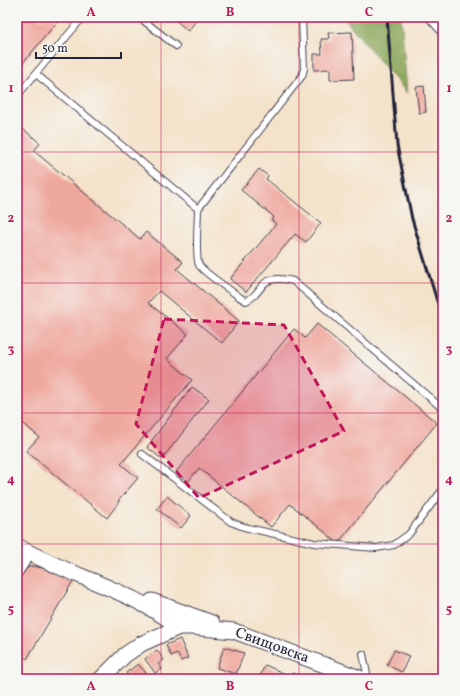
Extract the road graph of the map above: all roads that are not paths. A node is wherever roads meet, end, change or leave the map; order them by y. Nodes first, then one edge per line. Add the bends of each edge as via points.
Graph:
1 (83, 17) edge
2 (139, 17) edge
3 (302, 17) edge
4 (432, 17) edge
5 (443, 29) edge
6 (176, 46) dead end
7 (36, 74) junction
8 (17, 96) edge
9 (198, 209) junction
10 (443, 409) edge
11 (142, 454) dead end
12 (443, 489) edge
13 (23, 550) edge
14 (17, 571) edge
15 (81, 575) junction
16 (179, 627) junction
17 (234, 631) junction
18 (363, 654) dead end
19 (100, 679) edge
20 (362, 679) edge
21 (368, 679) edge

1 - 7 lane
2 - 6 lane
3 - 9 lane via 302,76
4 - 5 street
7 - 8 lane
7 - 9 lane
9 - 10 lane via 198,264 204,270 246,301 253,298 264,284 272,279 293,281
11 - 12 lane via 231,522 314,543 376,548 394,545 409,534
13 - 14 street
13 - 15 street
15 - 16 street via 150,608
15 - 17 street
16 - 17 street, Свищовска
16 - 19 street, Свищовска via 141,644 125,655
17 - 20 street, Свищовска
18 - 21 lane

